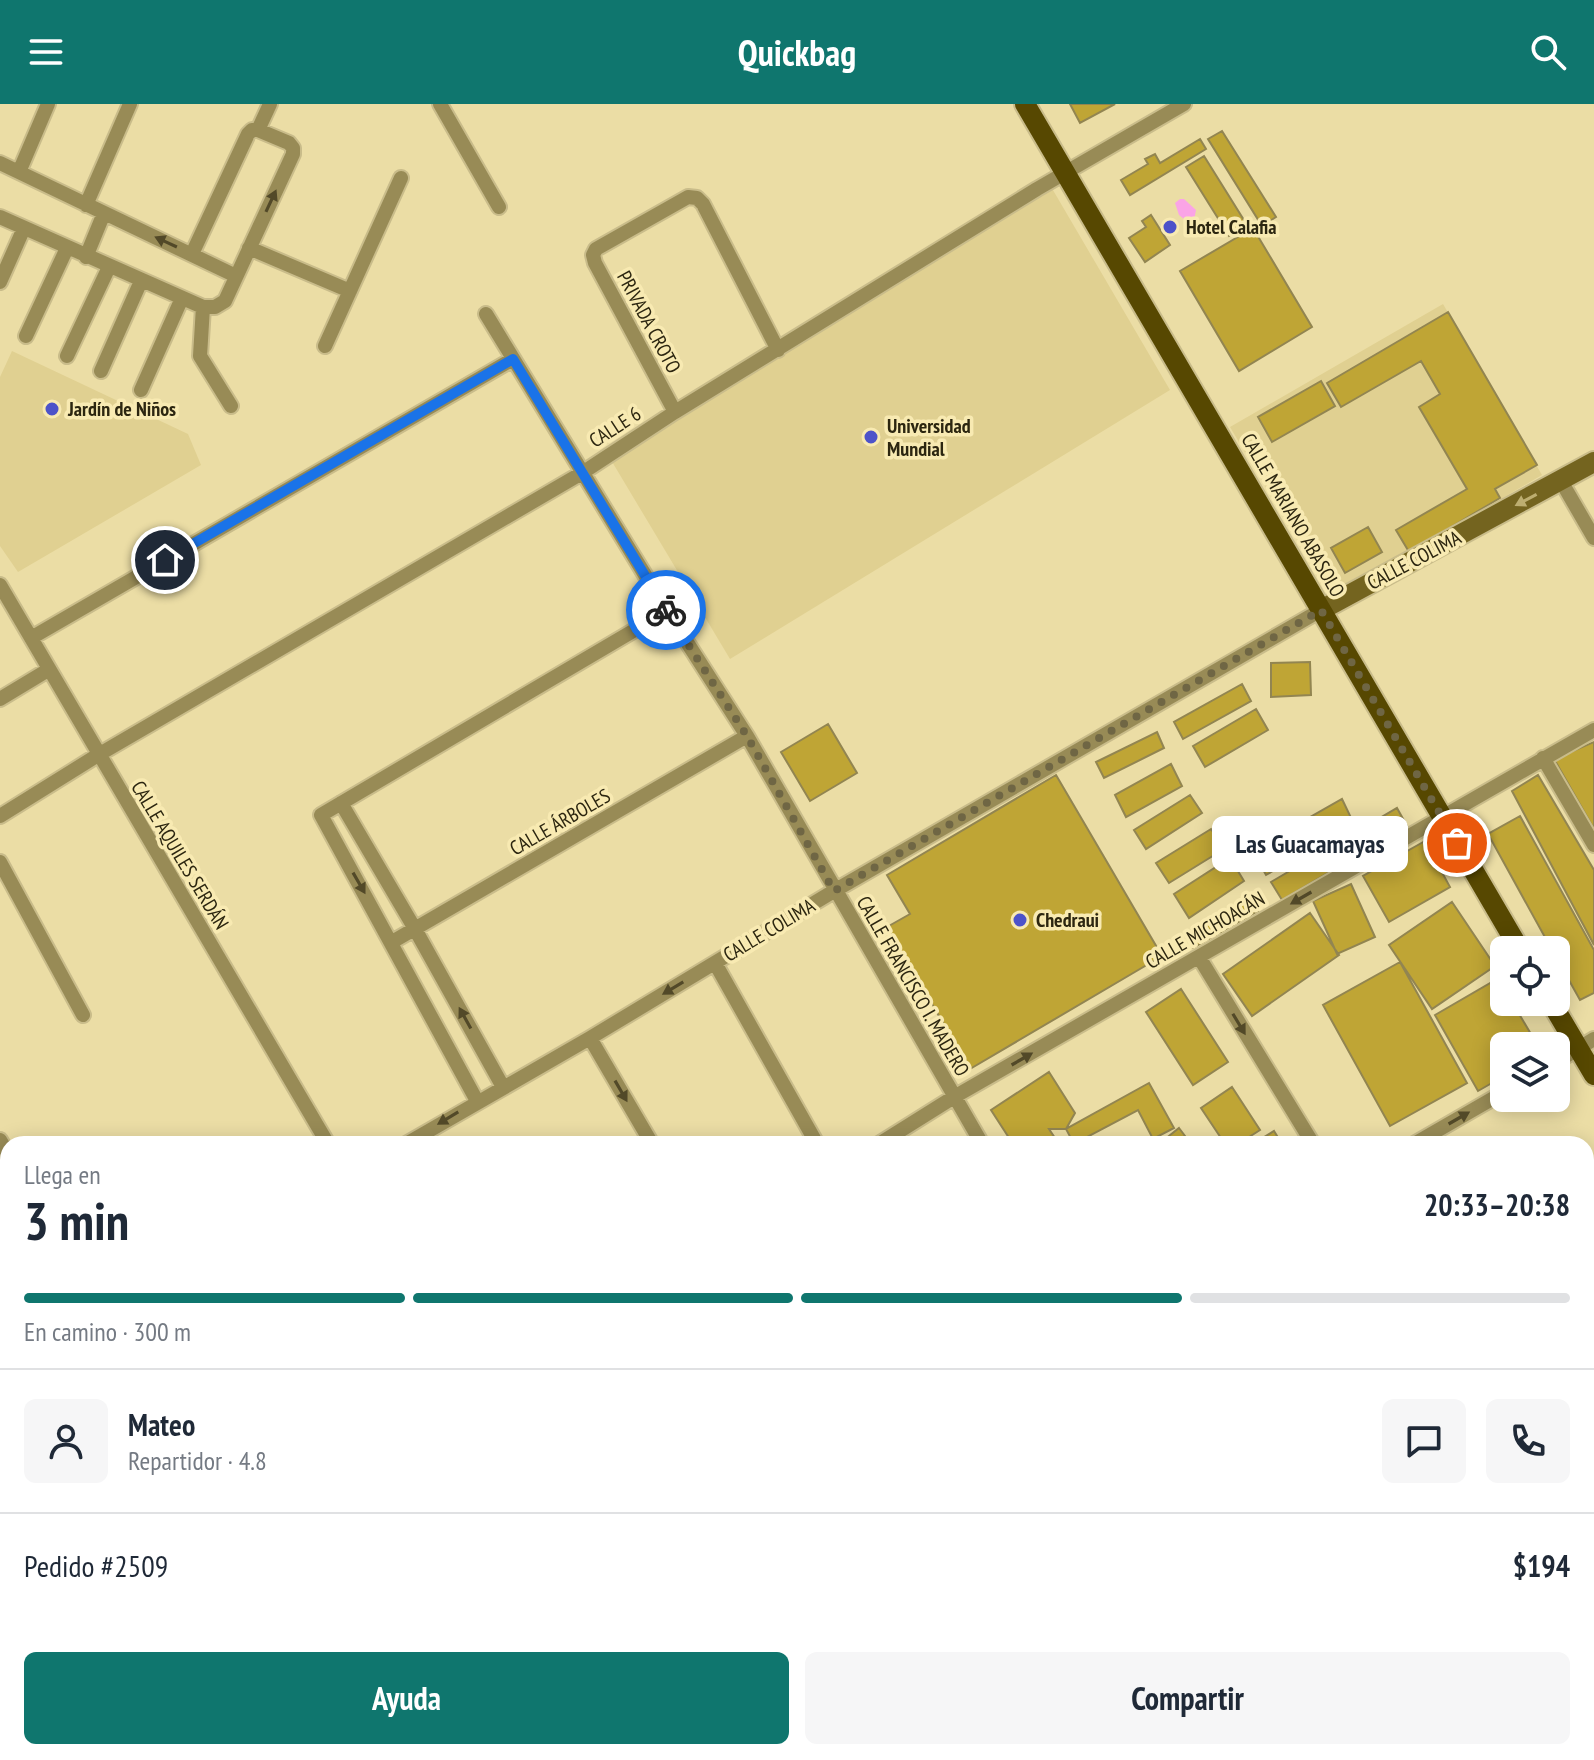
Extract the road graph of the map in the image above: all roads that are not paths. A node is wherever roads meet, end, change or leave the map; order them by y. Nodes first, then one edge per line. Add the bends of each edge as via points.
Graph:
1 (48, 104) edge
2 (130, 104) edge
3 (270, 104) edge
4 (440, 104) edge
5 (1025, 104) edge
6 (1184, 104) edge
7 (258, 130) junction
8 (0, 163) edge
9 (19, 172) junction
10 (1065, 172) junction
11 (401, 178) dead end
12 (86, 205) junction
13 (499, 207) dead end
14 (104, 213) junction
15 (0, 217) edge
16 (24, 228) junction
17 (67, 248) junction
18 (249, 248) junction
19 (192, 254) junction
20 (86, 257) junction
21 (109, 267) junction
22 (236, 276) junction
23 (141, 281) junction
24 (0, 282) edge
25 (350, 291) junction
26 (182, 298) junction
27 (203, 307) junction
28 (486, 314) dead end
29 (26, 336) dead end
30 (325, 346) dead end
31 (778, 350) junction
32 (67, 356) dead end
33 (513, 359) junction
34 (101, 371) dead end
35 (141, 390) dead end
36 (231, 406) dead end
37 (675, 412) junction
38 (1594, 462) edge
39 (582, 473) junction
40 (1561, 481) junction
41 (1594, 538) edge
42 (0, 585) edge
43 (1321, 610) junction
44 (667, 611) junction
45 (31, 638) junction
46 (48, 670) junction
47 (0, 699) edge
48 (1594, 730) edge
49 (747, 736) junction
50 (98, 755) junction
51 (1543, 758) junction
52 (341, 803) junction
53 (0, 816) edge
54 (1442, 817) junction
55 (1594, 845) edge
56 (0, 862) edge
57 (834, 891) junction
58 (415, 929) junction
59 (1512, 936) edge
60 (392, 942) junction
61 (1199, 957) junction
62 (715, 963) junction
63 (83, 1015) dead end
64 (1563, 1016) edge
65 (590, 1038) junction
66 (1586, 1044) edge
67 (1594, 1075) edge
68 (503, 1087) junction
69 (954, 1097) junction
70 (1490, 1100) edge
71 (477, 1101) junction
72 (323, 1136) edge
73 (419, 1136) edge
74 (647, 1136) edge
75 (812, 1136) edge
76 (892, 1136) edge
77 (977, 1136) edge
78 (1308, 1136) edge
79 (1428, 1136) edge

1 - 9 street
2 - 12 street
3 - 7 street
4 - 13 street
5 - 10 main road, CALLE MARIANO ABASOLO
6 - 10 street, CALLE 6
18 -> 7 street via 293,154 289,143
7 - 19 street via 248,134
8 - 9 street
9 - 12 street
10 - 31 street, CALLE 6
10 - 43 main road, CALLE MARIANO ABASOLO
11 - 25 street
12 - 14 street
19 -> 14 street
14 - 20 street
15 - 16 street
16 - 17 street
16 - 24 street
17 - 20 street
17 - 29 street
18 - 22 street
18 - 25 street
19 - 22 street
20 - 21 street
21 - 23 street
21 - 32 street
22 - 27 street via 225,301
23 - 26 street
23 - 34 street
25 - 30 street
26 - 27 street
26 - 35 street
27 - 36 street via 200,356
28 - 33 street, CALLE FRANCISCO I. MADERO
31 - 37 street, CALLE 6
31 - 37 street, PRIVADA CROTO via 697,198 688,197 596,249 595,263
33 - 39 street, CALLE FRANCISCO I. MADERO
33 - 45 street
37 - 39 street, CALLE 6
38 - 40 street, CALLE COLIMA
39 - 44 street, CALLE FRANCISCO I. MADERO
39 - 50 street, CALLE 6
40 - 41 street
40 -> 43 street, CALLE COLIMA
42 - 45 street, CALLE AQUILES SERDÁN
43 - 54 main road, CALLE MARIANO ABASOLO
43 - 57 street, CALLE COLIMA
44 - 49 street, CALLE FRANCISCO I. MADERO
44 - 52 street
45 - 46 street, CALLE AQUILES SERDÁN
46 - 47 street
46 - 50 street, CALLE AQUILES SERDÁN
48 - 51 street, CALLE MICHOACÁN
49 - 57 street, CALLE FRANCISCO I. MADERO
49 - 58 street, CALLE ÁRBOLES
50 - 53 street, CALLE 6
50 - 72 street, CALLE AQUILES SERDÁN
51 - 54 street, CALLE MICHOACÁN
51 - 55 street
52 - 58 street
52 -> 60 street via 321,815
54 - 59 main road, CALLE MARIANO ABASOLO
54 -> 61 street, CALLE MICHOACÁN
56 - 63 street
57 - 62 street, CALLE COLIMA
57 - 69 street, CALLE FRANCISCO I. MADERO
58 - 60 street, CALLE ÁRBOLES
68 -> 58 street
60 - 71 street
69 -> 61 street, CALLE MICHOACÁN
61 -> 78 street
62 -> 65 street, CALLE COLIMA
62 - 75 street
64 - 66 main road
65 - 68 street, CALLE COLIMA
65 -> 74 street
66 - 67 main road
68 - 71 street, CALLE COLIMA
69 - 76 street, CALLE MICHOACÁN
69 - 77 street, CALLE FRANCISCO I. MADERO
79 -> 70 street
71 -> 73 street, CALLE COLIMA

